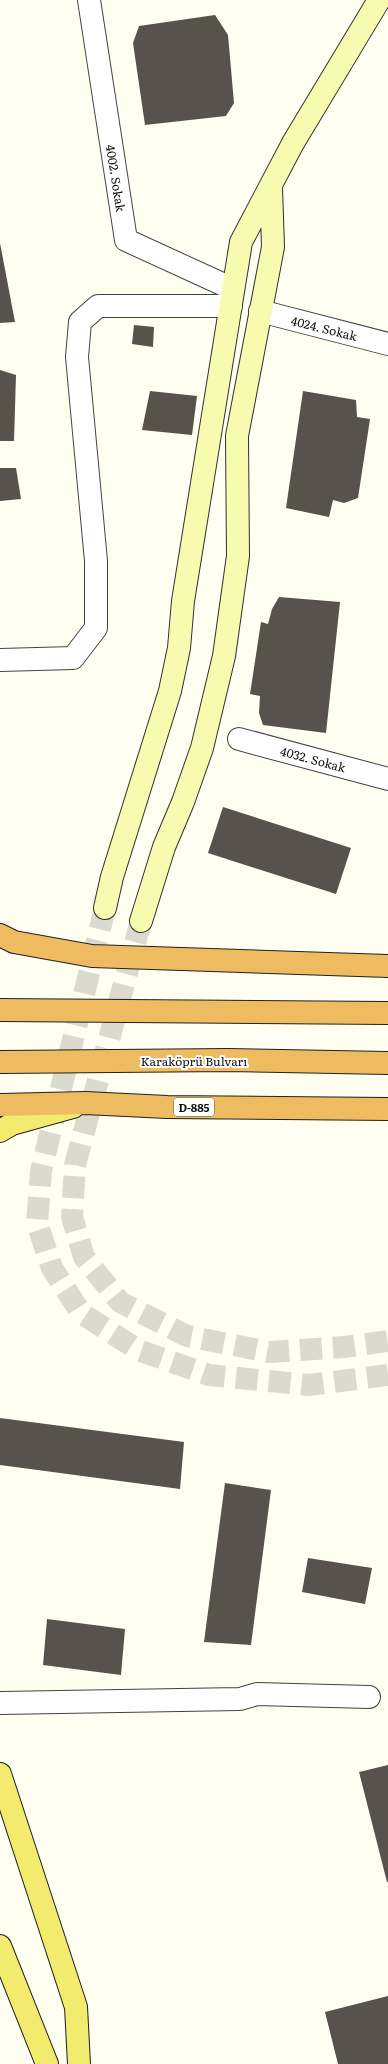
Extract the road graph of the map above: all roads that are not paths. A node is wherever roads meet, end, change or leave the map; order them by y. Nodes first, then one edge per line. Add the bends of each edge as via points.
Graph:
1 (89, 0) edge
2 (379, 0) edge
3 (271, 187) junction
4 (232, 297) junction
5 (260, 311) junction
6 (388, 344) edge
7 (0, 660) edge
8 (239, 739) dead end
9 (388, 779) edge
10 (105, 908) tunnel mouth
11 (141, 921) tunnel mouth
12 (5, 938) edge
13 (388, 966) edge
14 (0, 1010) edge
15 (388, 1013) edge
16 (0, 1062) edge
17 (388, 1064) edge
18 (86, 1103) junction
19 (0, 1105) edge
20 (388, 1109) edge
21 (0, 1131) edge
22 (369, 1697) dead end
23 (0, 1703) edge
24 (0, 1774) edge
25 (0, 1946) edge
26 (47, 2064) edge
27 (79, 2064) edge

1 - 4 street, 4002. Sokak via 126,240
2 - 3 main road via 294,143
3 - 4 main road via 241,242
3 - 5 main road via 273,247
4 - 7 street via 98,306 80,322 77,357 96,561 96,628 73,658
4 - 10 main road via 183,601 179,648 170,691 112,877
5 - 6 street, 4024. Sokak
5 - 11 main road via 237,436 238,556 224,656 202,748 164,847
8 - 9 street, 4032. Sokak
12 - 13 highway via 92,956
14 - 15 highway
16 - 17 highway, Karaköprü Bulvarı via 228,1060
18 - 19 highway, D-885
18 - 20 highway, D-885 via 167,1107
18 - 21 main road via 12,1124
22 - 23 street via 257,1694 240,1699
24 - 27 main road via 76,2007
25 - 26 main road

